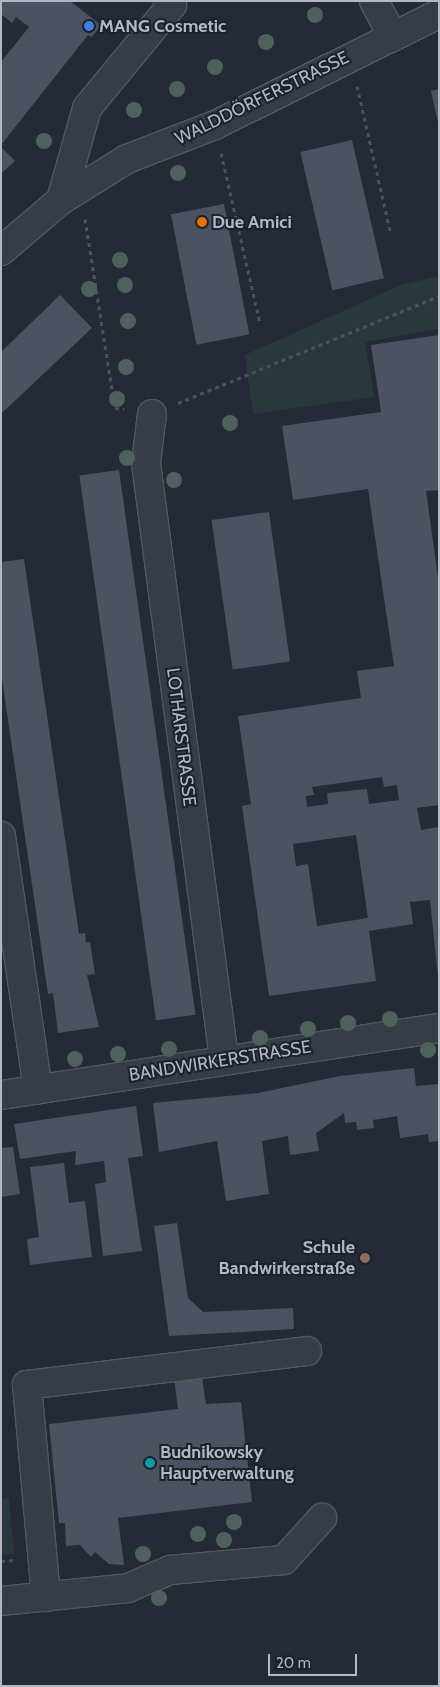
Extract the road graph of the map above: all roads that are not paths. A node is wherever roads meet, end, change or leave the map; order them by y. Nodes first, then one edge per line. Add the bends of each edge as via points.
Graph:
1 (374, 1) edge
2 (170, 3) edge
3 (439, 14) edge
4 (392, 35) junction
5 (61, 200) junction
6 (1, 251) edge
7 (152, 414) road end
8 (1, 836) edge
9 (439, 1028) edge
10 (224, 1059) junction
11 (38, 1089) junction
12 (1, 1095) edge
13 (307, 1351) dead end
14 (322, 1518) dead end
15 (46, 1596) junction
16 (1, 1601) edge

1 - 4 street
2 - 5 street via 87,108
3 - 4 street, WALDDÖRFERSTRASSE
4 - 5 street, WALDDÖRFERSTRASSE via 215,124 127,160
5 - 6 street, WALDDÖRFERSTRASSE
7 - 10 street, LOTHARSTRASSE via 146,463
8 - 11 street
9 - 10 street, BANDWIRKERSTRASSE
10 - 11 street, BANDWIRKERSTRASSE
11 - 12 street, BANDWIRKERSTRASSE
13 - 15 street via 27,1385
14 - 15 street via 284,1560 170,1570 128,1588
15 - 16 street

